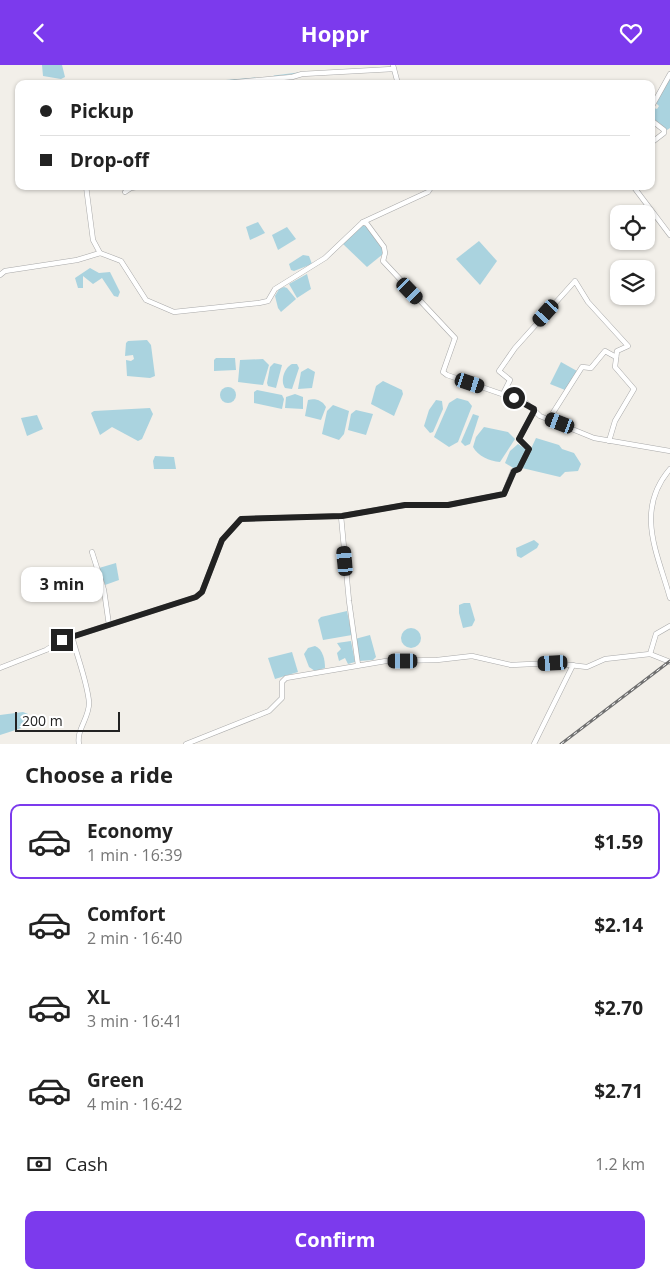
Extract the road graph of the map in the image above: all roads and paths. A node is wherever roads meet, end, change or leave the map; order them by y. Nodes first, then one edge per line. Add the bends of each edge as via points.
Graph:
1 (393, 67) edge
2 (670, 74) edge
3 (259, 80) edge
4 (397, 80) edge
5 (655, 101) edge
6 (655, 123) edge
7 (655, 140) edge
8 (87, 190) edge
9 (128, 190) edge
10 (429, 190) edge
11 (636, 190) edge
12 (125, 192) dead end
13 (363, 222) junction
14 (670, 235) edge
15 (100, 253) junction
16 (0, 275) edge
17 (616, 357) junction
18 (503, 394) junction
19 (534, 411) junction
20 (548, 419) junction
21 (609, 441) junction
22 (670, 451) edge
23 (670, 469) edge
24 (342, 516) junction
25 (92, 552) dead end
26 (670, 598) edge
27 (109, 625) junction
28 (670, 626) edge
29 (72, 636) junction
30 (650, 653) junction
31 (670, 662) edge
32 (358, 665) junction
33 (573, 665) junction
34 (0, 668) edge
35 (79, 744) edge
36 (186, 744) edge
37 (534, 744) edge

1 - 3 street
1 - 4 street
2 - 5 street
6 - 7 street via 664,130
8 - 15 street via 93,240
9 - 12 street
10 - 13 street
11 - 14 street
13 - 15 street via 325,258 275,289 268,301 214,309 174,312 146,300 121,261
13 - 18 street via 384,247 383,261 456,338 443,372
15 - 16 street via 5,271
17 - 18 street via 619,350 628,345 588,302 575,281 515,348 499,371 510,380
17 - 20 street via 605,351 591,368 582,367
17 - 21 street via 615,367 634,389 615,421
18 - 19 street via 525,402
19 - 20 street
19 - 24 street via 519,439 529,449 504,494 448,505 405,505
20 - 21 street
21 - 22 street
23 - 26 street via 658,489 650,527
24 - 27 street via 241,519 222,540 202,592 196,597
24 - 32 street
25 - 27 street via 104,590
27 - 29 street
28 - 30 street via 656,634
29 - 34 street
29 - 35 street via 89,701
30 - 31 street
30 - 33 street via 605,659 587,667
32 - 33 street via 472,656 511,665
32 - 36 street via 286,678 282,682 282,698 269,711
33 - 37 street

